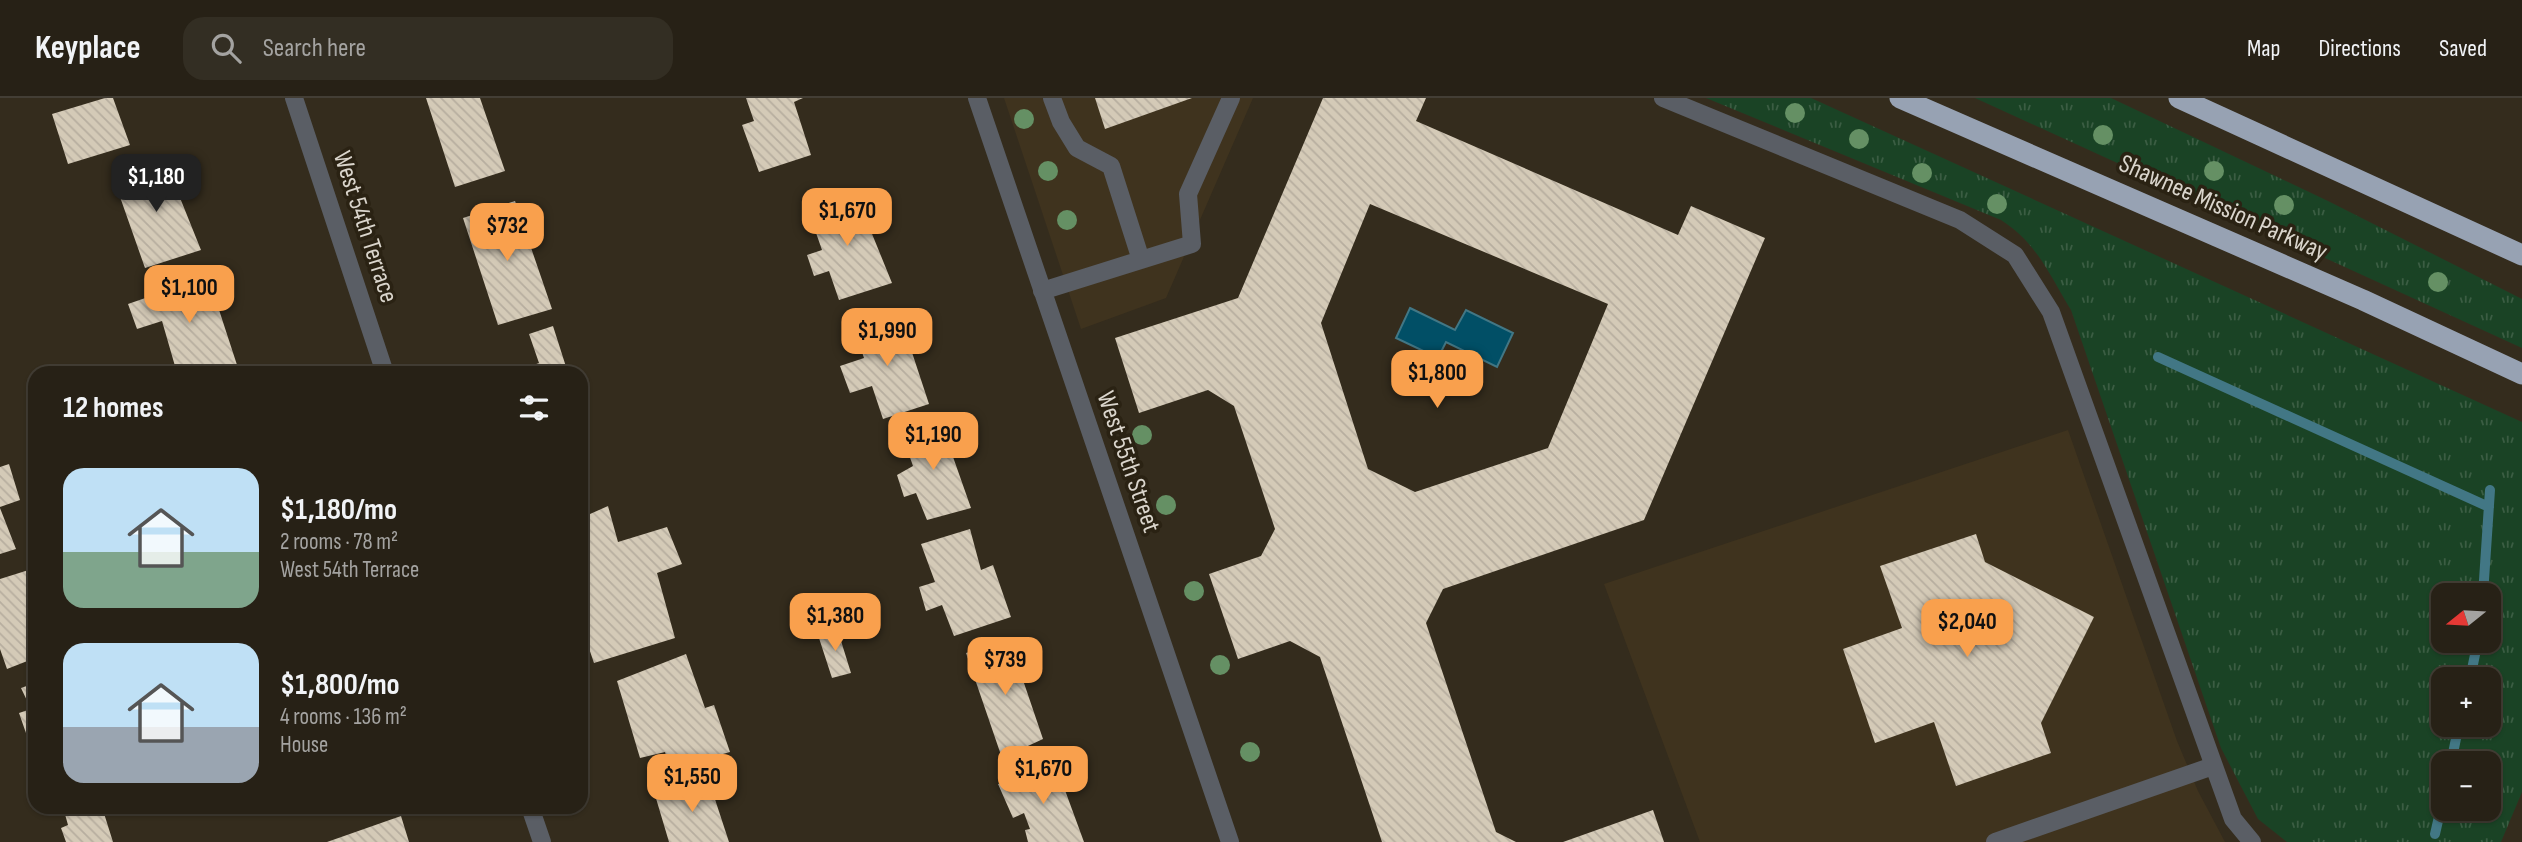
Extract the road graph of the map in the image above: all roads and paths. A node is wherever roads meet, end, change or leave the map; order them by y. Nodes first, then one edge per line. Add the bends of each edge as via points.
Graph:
1 (294, 98) edge
2 (977, 98) edge
3 (1052, 98) edge
4 (1231, 98) edge
5 (1663, 98) edge
6 (1900, 98) edge
7 (2179, 98) edge
8 (2522, 256) edge
9 (1141, 260) junction
10 (1042, 291) junction
11 (384, 366) edge
12 (2522, 374) edge
13 (2213, 766) junction
14 (532, 814) edge
15 (542, 842) edge
16 (1230, 842) edge
17 (1995, 842) edge
18 (2252, 842) edge

1 - 11 street, West 54th Terrace
2 - 10 street, West 55th Street
3 - 9 street via 1077,148 1111,166
4 - 9 street via 1188,194 1192,244
5 - 13 street via 1960,220 2015,255 2051,312
6 - 12 highway, Shawnee Mission Parkway
7 - 8 highway
9 - 10 street
10 - 16 street, West 55th Street
13 - 17 street
13 - 18 street via 2232,819
14 - 15 street

